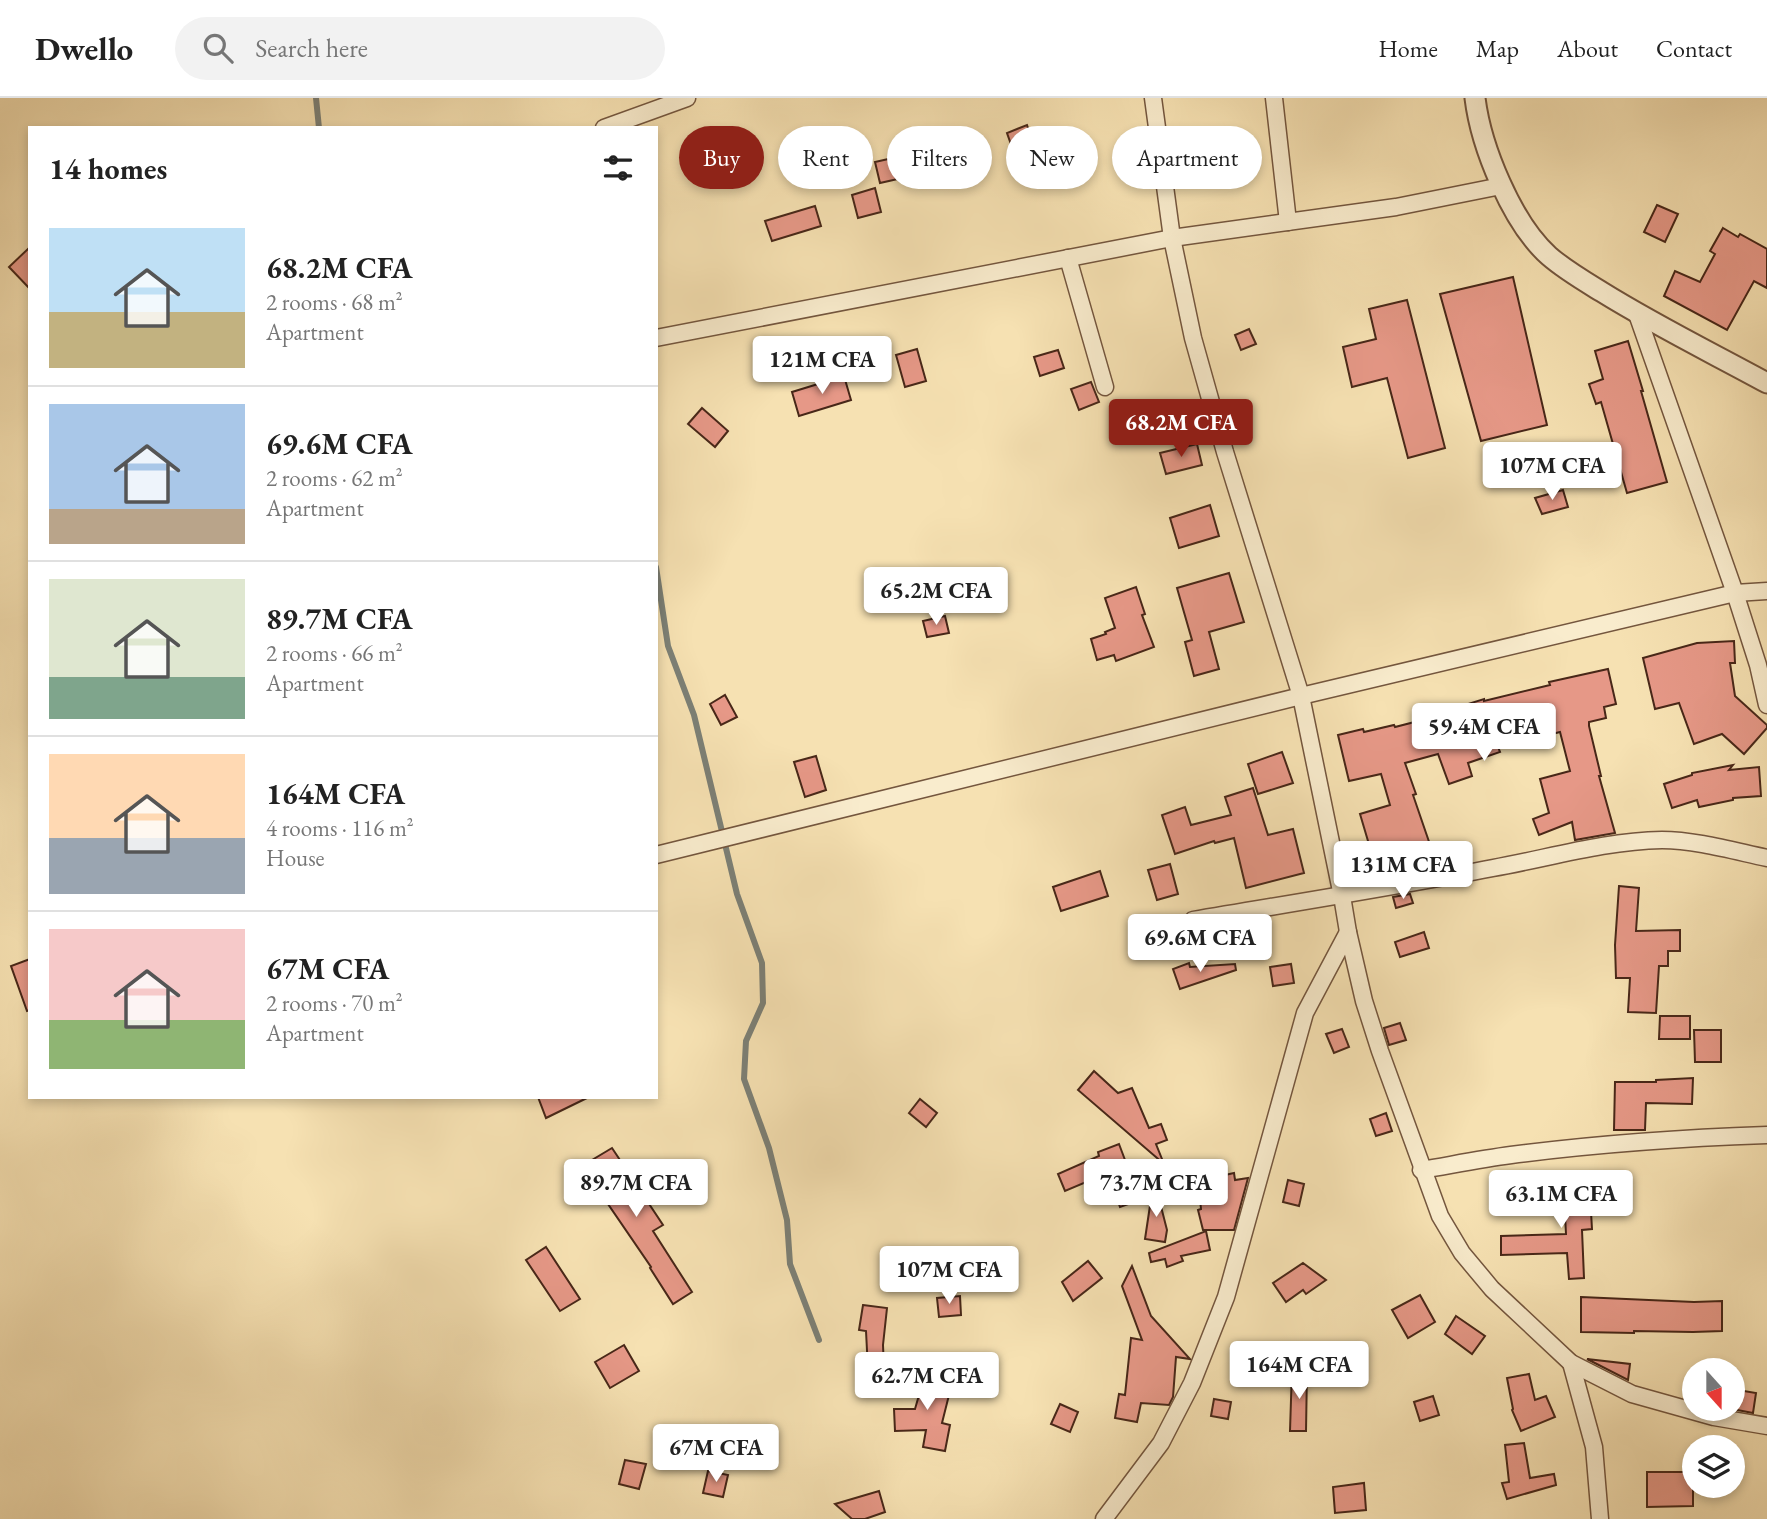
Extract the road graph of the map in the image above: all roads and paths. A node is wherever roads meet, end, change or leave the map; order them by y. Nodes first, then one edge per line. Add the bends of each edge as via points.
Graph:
1 (687, 98) edge
2 (1153, 98) edge
3 (1274, 98) edge
4 (1475, 98) edge
5 (610, 126) edge
6 (1501, 186) junction
7 (1288, 222) junction
8 (1172, 238) junction
9 (1068, 258) junction
10 (1637, 314) junction
11 (658, 338) edge
12 (1767, 383) edge
13 (1105, 387) dead end
14 (1767, 591) edge
15 (1735, 593) junction
16 (1301, 696) junction
17 (1767, 705) edge
18 (658, 855) edge
19 (1767, 858) edge
20 (1342, 896) junction
21 (1193, 920) dead end
22 (1348, 932) junction
23 (1767, 1135) edge
24 (1421, 1170) junction
25 (1570, 1363) junction
26 (1767, 1426) edge
27 (1104, 1519) edge
28 (1600, 1519) edge

1 - 5 street
2 - 8 street
3 - 7 street
4 - 6 street
6 - 7 street
6 - 10 street via 1525,228 1547,254
7 - 8 street
8 - 9 street
8 - 16 street via 1224,452
9 - 11 street
9 - 13 street
10 - 12 street
10 - 15 street
14 - 15 street
15 - 16 street
15 - 17 street
16 - 18 street
16 - 20 street
19 - 20 street via 1691,843 1639,841
20 - 21 street
20 - 22 street
22 - 24 street via 1364,1001
22 - 27 street via 1305,1013 1226,1297 1192,1382 1161,1443
23 - 24 street via 1590,1146
24 - 25 street via 1462,1253 1492,1289
25 - 26 street via 1632,1394
25 - 28 street via 1594,1447

